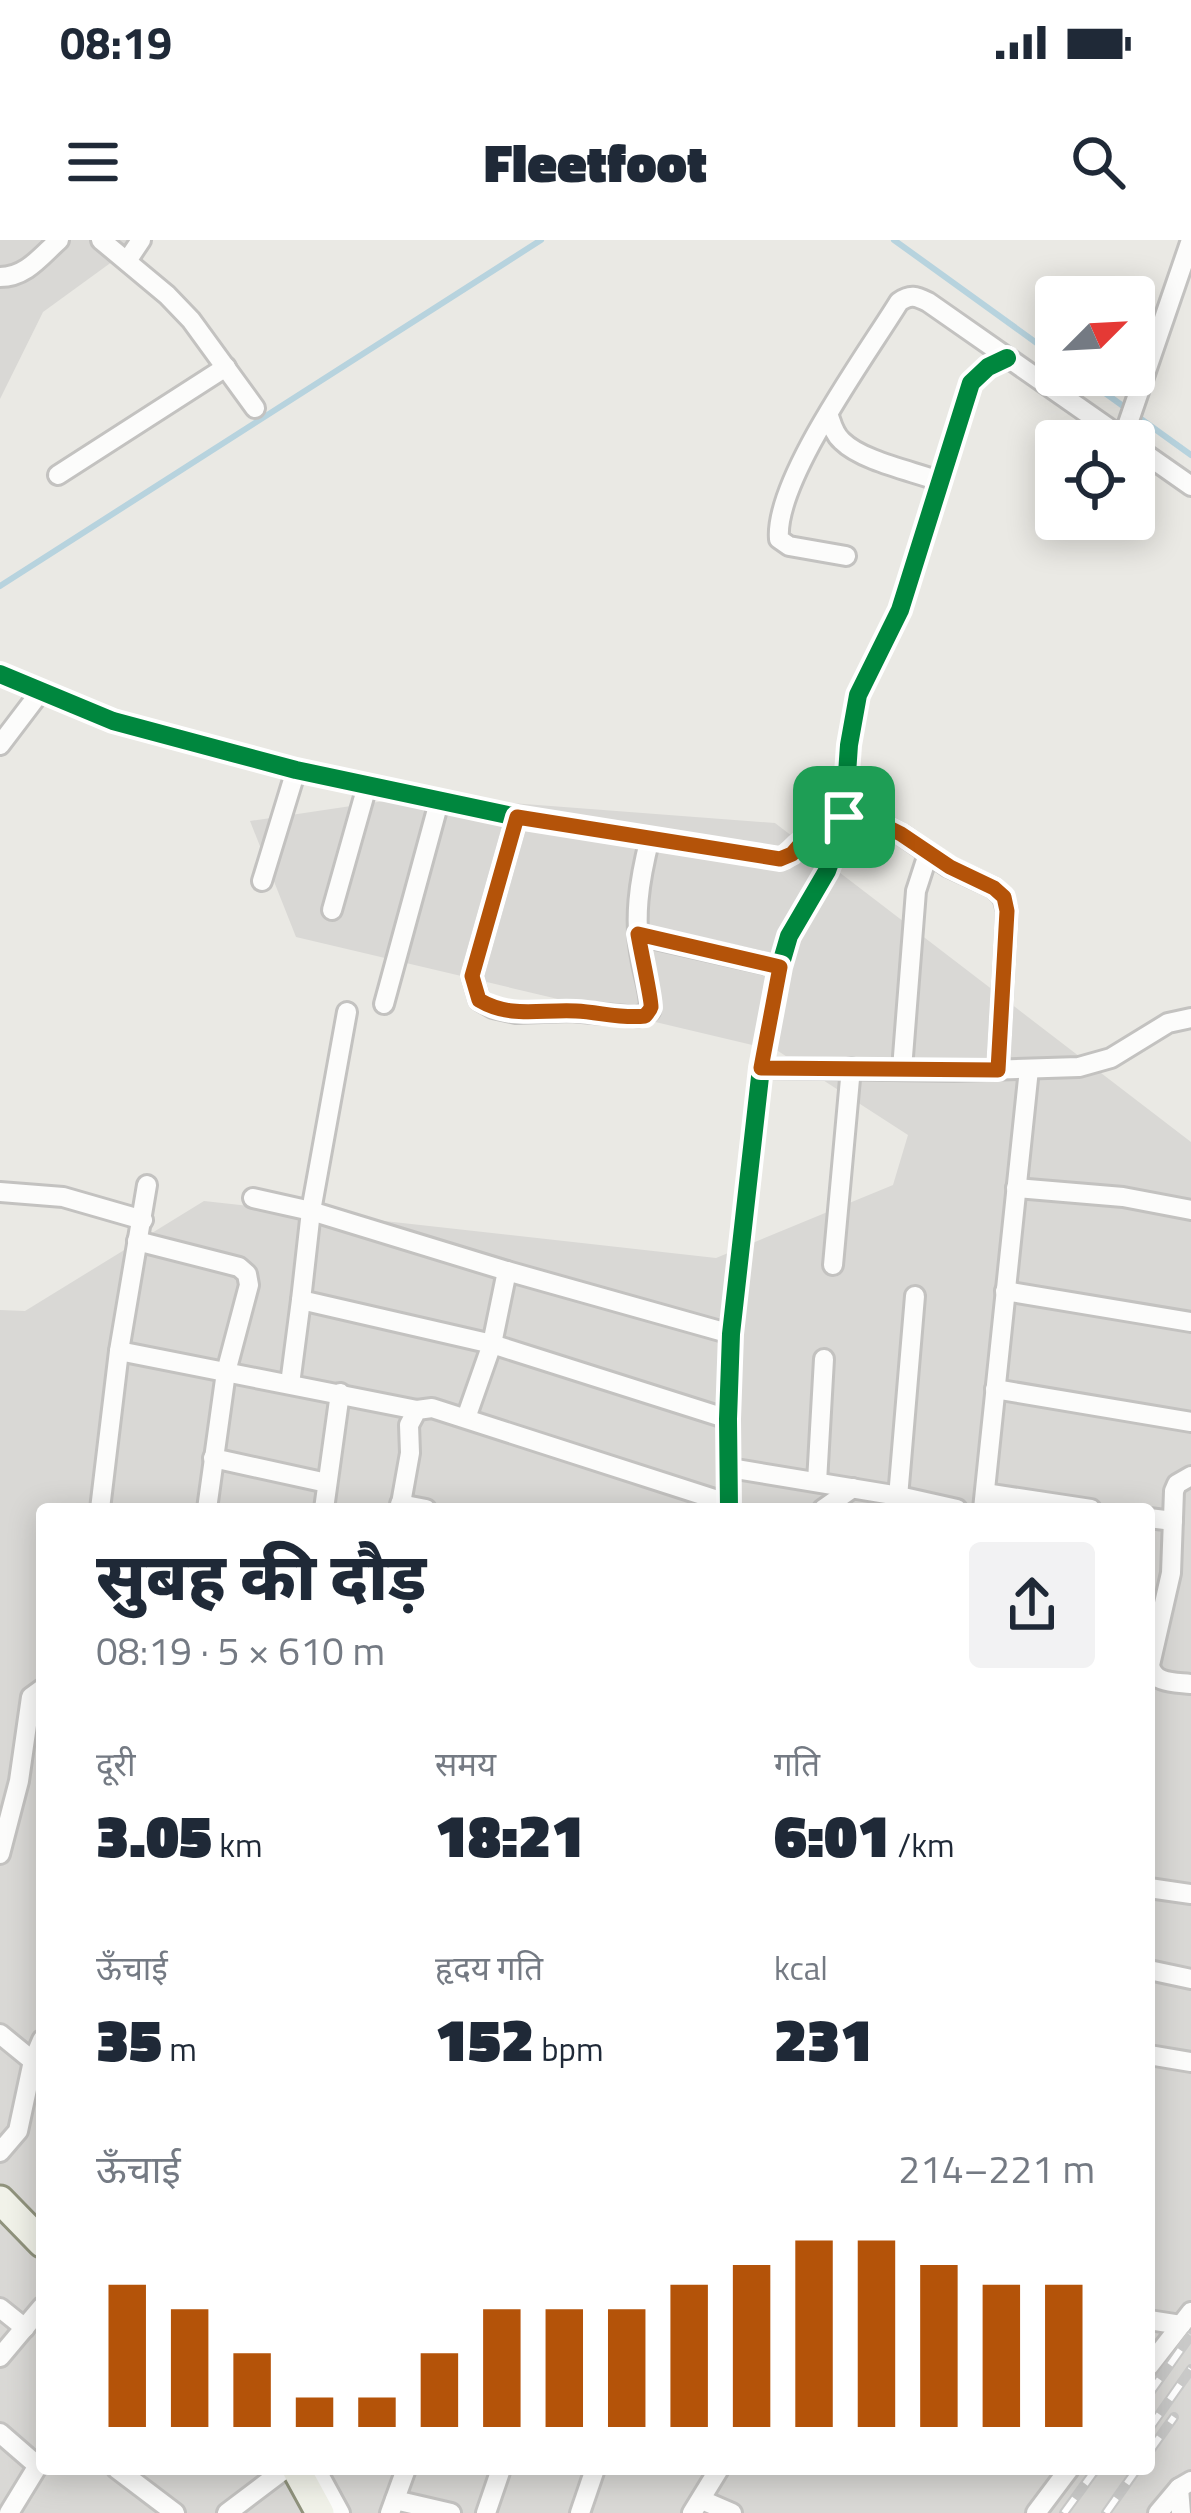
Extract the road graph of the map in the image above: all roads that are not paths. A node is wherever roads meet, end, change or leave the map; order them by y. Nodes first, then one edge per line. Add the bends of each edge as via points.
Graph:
1 (59, 240) edge
2 (101, 240) edge
3 (142, 240) edge
4 (1191, 240) edge
5 (127, 261) junction
6 (0, 277) edge
7 (1007, 358) junction
8 (226, 367) junction
9 (255, 408) dead end
10 (829, 416) junction
11 (1110, 420) edge
12 (1134, 420) edge
13 (1155, 454) edge
14 (58, 475) dead end
15 (939, 481) junction
16 (1191, 486) edge
17 (846, 556) dead end
18 (0, 674) edge
19 (40, 691) junction
20 (0, 745) edge
21 (296, 770) junction
22 (367, 786) junction
23 (440, 802) junction
24 (517, 817) junction
25 (844, 817) junction
26 (650, 838) junction
27 (838, 841) junction
28 (928, 854) junction
29 (262, 881) dead end
30 (332, 910) dead end
31 (638, 934) junction
32 (780, 967) junction
33 (384, 1004) dead end
34 (347, 1012) dead end
35 (1191, 1018) edge
36 (761, 1068) junction
37 (851, 1068) junction
38 (902, 1069) junction
39 (1029, 1069) junction
40 (998, 1070) junction
41 (147, 1185) dead end
42 (1016, 1188) junction
43 (0, 1192) edge
44 (253, 1198) dead end
45 (1191, 1210) edge
46 (311, 1211) junction
47 (143, 1220) junction
48 (136, 1241) junction
49 (832, 1265) dead end
50 (507, 1271) junction
51 (1005, 1291) junction
52 (915, 1296) dead end
53 (301, 1300) junction
54 (1191, 1322) edge
55 (731, 1334) junction
56 (492, 1344) junction
57 (119, 1351) junction
58 (824, 1359) dead end
59 (226, 1372) junction
60 (290, 1384) junction
61 (995, 1389) junction
62 (340, 1393) junction
63 (417, 1410) junction
64 (466, 1418) junction
65 (728, 1419) junction
66 (1191, 1422) edge
67 (213, 1458) junction
68 (730, 1468) junction
69 (1191, 1476) edge
70 (327, 1483) junction
71 (817, 1483) junction
72 (853, 1489) junction
73 (984, 1501) edge
74 (101, 1503) edge
75 (208, 1503) edge
76 (325, 1503) edge
77 (401, 1503) edge
78 (720, 1503) edge
79 (729, 1503) edge
80 (832, 1503) edge
81 (898, 1503) edge
82 (1155, 1519) edge
83 (1173, 1521) junction
84 (1181, 1575) edge
85 (1155, 1625) edge
86 (1155, 1677) edge
87 (1191, 1684) edge
88 (36, 1693) edge
89 (0, 1855) edge
90 (1155, 1889) edge
91 (1191, 1894) edge
92 (1155, 1971) edge
93 (1191, 1978) edge
94 (0, 2034) edge
95 (36, 2054) edge
96 (1155, 2056) edge
97 (33, 2061) junction
98 (1191, 2062) edge
99 (36, 2130) edge
100 (18, 2131) junction
101 (0, 2152) edge
102 (0, 2200) edge
103 (36, 2237) edge
104 (0, 2308) edge
105 (36, 2314) edge
106 (1186, 2319) edge
107 (1155, 2320) edge
108 (25, 2328) junction
109 (0, 2357) edge
110 (1155, 2358) edge
111 (0, 2433) edge
112 (36, 2460) edge
113 (36, 2469) edge
114 (125, 2475) edge
115 (278, 2475) edge
116 (287, 2475) edge
117 (289, 2475) edge
118 (319, 2475) edge
119 (404, 2475) edge
120 (499, 2475) edge
121 (594, 2475) edge
122 (715, 2475) edge
123 (1065, 2475) edge
124 (1185, 2485) edge
125 (697, 2506) edge
126 (392, 2507) edge
127 (9, 2513) edge
128 (175, 2513) edge
129 (227, 2513) edge
130 (306, 2513) edge
131 (320, 2513) edge
132 (340, 2513) edge
133 (452, 2513) edge
134 (486, 2513) edge
135 (580, 2513) edge
136 (732, 2513) edge
137 (1036, 2513) edge
138 (1158, 2513) edge
139 (1181, 2513) edge

1 - 6 street via 27,269
2 - 5 street
3 - 5 street
4 - 12 street
5 - 8 street via 191,320
7 - 10 street via 908,296
7 - 11 street
7 - 15 street via 971,383
8 - 9 street
8 - 14 street
10 - 15 street via 842,442
10 - 17 street via 800,462 778,531 789,546
13 - 16 street
15 - 25 street via 899,610 858,695
18 - 19 street
19 - 20 street
19 - 21 street via 113,721
21 - 22 street
21 - 29 street
22 - 23 street
22 - 30 street
23 - 24 street
23 - 33 street
24 - 26 street
24 - 31 street via 472,976 479,1000 516,1013 645,1016 651,1003
25 - 27 street
25 - 28 street via 885,826
26 - 27 street via 780,859 804,840
26 - 31 street
27 - 32 street
28 - 38 street via 916,891
28 - 40 street via 1004,897
31 - 32 street
32 - 36 street
34 - 46 street
35 - 39 street via 1111,1058
36 - 37 street
36 - 55 street
37 - 38 street
37 - 49 street
38 - 40 street
39 - 40 street
39 - 42 street
41 - 47 street
42 - 45 street
42 - 51 street
43 - 47 street via 63,1197
44 - 46 street
46 - 50 street
46 - 53 street
47 - 48 street
48 - 57 street
48 - 59 street via 247,1274
50 - 55 street
50 - 56 street
51 - 54 street
51 - 61 street
52 - 81 street
53 - 56 street
53 - 60 street
55 - 65 street
56 - 64 street
56 - 65 street
57 - 59 street
57 - 74 street
58 - 71 street
59 - 60 street
59 - 67 street
60 - 62 street
61 - 66 street
61 - 73 street
62 - 63 street
62 - 70 street
63 - 64 street
63 - 77 street
64 - 78 street
65 - 68 street
67 - 70 street
67 - 75 street
68 - 71 street
68 - 79 street
69 - 83 street via 1174,1491
70 - 76 street
71 - 72 street
72 - 80 street
72 - 81 street
82 - 83 street
83 - 84 street
84 - 85 street
86 - 87 street
88 - 89 street
90 - 91 street
92 - 93 street
94 - 97 street
95 - 97 street
96 - 98 street
97 - 100 street
99 - 100 street
100 - 101 street
102 - 103 main road
104 - 108 street
105 - 108 street
106 - 107 street
106 - 110 street
108 - 109 street
111 - 112 street
113 - 127 street
114 - 128 street
115 - 129 street
116 - 130 street
117 - 131 main road
118 - 132 street
119 - 126 street
120 - 134 street
121 - 135 street
122 - 125 street
123 - 137 street
124 - 138 street
124 - 139 street
125 - 136 street
126 - 133 street

